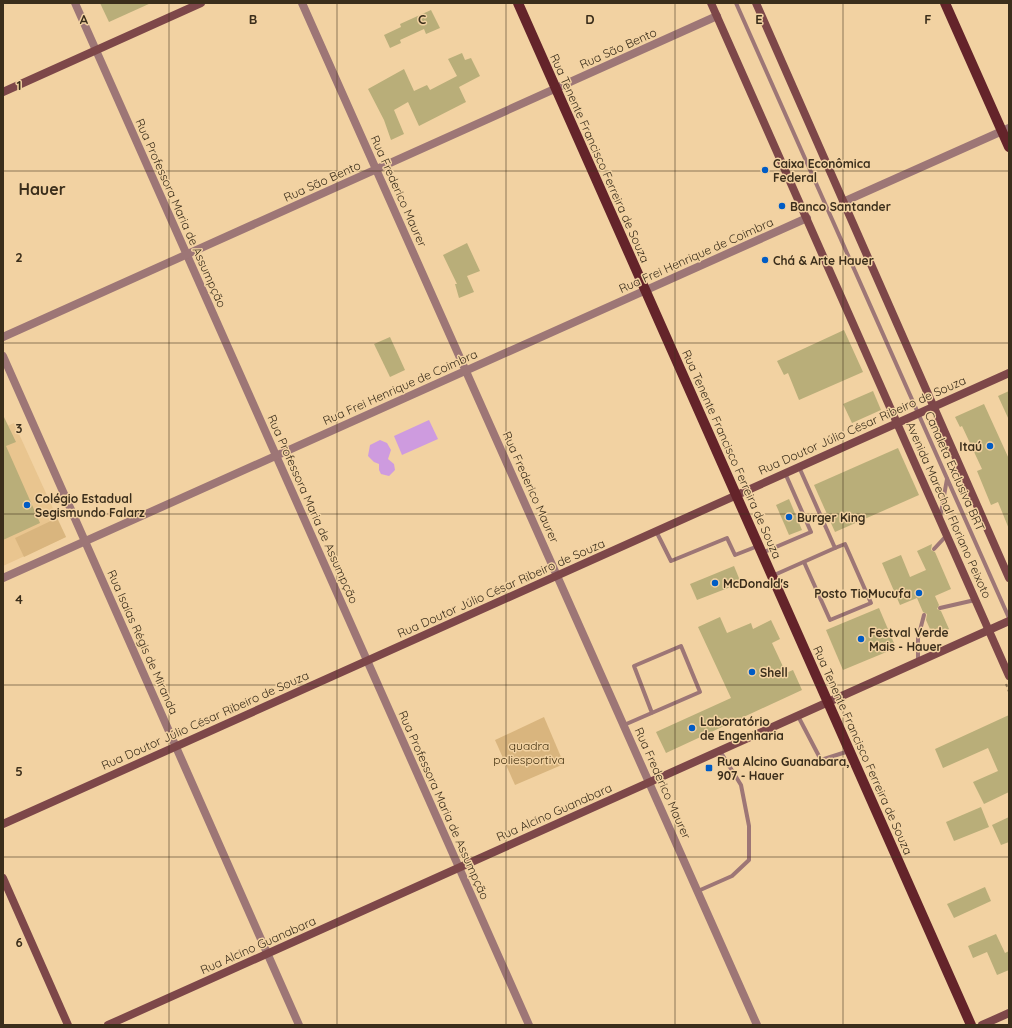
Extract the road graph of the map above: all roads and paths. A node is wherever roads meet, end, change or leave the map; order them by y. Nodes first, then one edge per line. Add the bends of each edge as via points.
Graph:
1 (75, 3) edge
2 (201, 3) edge
3 (302, 3) edge
4 (518, 3) edge
5 (711, 3) edge
6 (736, 3) edge
7 (756, 3) edge
8 (945, 3) edge
9 (717, 16) junction
10 (96, 50) junction
11 (556, 89) junction
12 (3, 92) edge
13 (1006, 129) edge
14 (1009, 146) edge
15 (376, 170) junction
16 (843, 202) junction
17 (807, 218) junction
18 (187, 255) junction
19 (645, 291) junction
20 (3, 337) edge
21 (3, 356) edge
22 (466, 371) junction
23 (1009, 373) edge
24 (933, 407) junction
25 (918, 413) junction
26 (897, 423) junction
27 (276, 456) junction
28 (799, 467) junction
29 (785, 473) junction
30 (947, 479) junction
31 (736, 495) junction
32 (940, 519) junction
33 (656, 531) junction
34 (947, 535) junction
35 (85, 541) junction
36 (835, 548) junction
37 (760, 549) junction
38 (934, 549) dead end
39 (804, 562) junction
40 (557, 576) junction
41 (772, 576) junction
42 (3, 578) edge
43 (1009, 578) edge
44 (976, 600) junction
45 (940, 608) dead end
46 (924, 615) dead end
47 (1009, 619) edge
48 (988, 630) junction
49 (367, 661) junction
50 (918, 661) junction
51 (1009, 676) edge
52 (827, 702) junction
53 (652, 713) junction
54 (798, 715) junction
55 (624, 726) junction
56 (176, 747) junction
57 (720, 750) junction
58 (849, 751) junction
59 (649, 782) junction
60 (3, 824) edge
61 (459, 868) junction
62 (3, 878) edge
63 (698, 891) junction
64 (268, 953) junction
65 (1009, 1013) edge
66 (68, 1025) edge
67 (108, 1025) edge
68 (299, 1025) edge
69 (529, 1025) edge
70 (757, 1025) edge
71 (971, 1025) edge
72 (982, 1025) edge

1 - 10 street, Rua Professora Maria de Assumpção
2 - 10 main road
3 - 15 street, Rua Frederico Maurer
4 - 11 main road, Rua Tenente Francisco Ferreira de Souza
5 - 9 main road, Avenida Marechal Floriano Peixoto
6 - 25 lane, Canaleta Exclusiva BRT
7 - 16 main road
8 - 13 main road
9 - 11 street, Rua São Bento
9 - 17 main road, Avenida Marechal Floriano Peixoto
10 - 12 main road
10 - 18 street, Rua Professora Maria de Assumpção
11 - 15 street, Rua São Bento
11 - 19 main road, Rua Tenente Francisco Ferreira de Souza
13 - 14 main road
13 - 16 street
15 - 18 street, Rua São Bento
15 - 22 street, Rua Frederico Maurer
16 - 24 main road
17 - 19 street, Rua Frei Henrique de Coimbra
17 - 26 main road, Avenida Marechal Floriano Peixoto
18 - 20 street, Rua São Bento
18 - 27 street, Rua Professora Maria de Assumpção
19 - 22 street, Rua Frei Henrique de Coimbra
19 - 31 main road, Rua Tenente Francisco Ferreira de Souza
21 - 35 street, Rua Isaías Régis de Miranda
22 - 27 street, Rua Frei Henrique de Coimbra
22 - 40 street, Rua Frederico Maurer
23 - 24 main road, Rua Doutor Júlio César Ribeiro de Souza
24 - 25 main road, Rua Doutor Júlio César Ribeiro de Souza
24 - 43 main road
25 - 26 main road, Rua Doutor Júlio César Ribeiro de Souza
25 - 30 lane, Canaleta Exclusiva BRT
26 - 28 main road, Rua Doutor Júlio César Ribeiro de Souza
26 - 32 main road, Avenida Marechal Floriano Peixoto
27 - 35 street, Rua Frei Henrique de Coimbra
27 - 49 street, Rua Professora Maria de Assumpção
28 - 29 main road, Rua Doutor Júlio César Ribeiro de Souza
28 - 36 lane
29 - 31 main road, Rua Doutor Júlio César Ribeiro de Souza
29 - 37 lane via 811,532
30 - 32 lane
30 - 47 lane, Canaleta Exclusiva BRT
31 - 33 main road, Rua Doutor Júlio César Ribeiro de Souza
31 - 37 main road, Rua Tenente Francisco Ferreira de Souza
32 - 34 main road, Avenida Marechal Floriano Peixoto
33 - 37 lane via 671,561 727,538 735,555
33 - 40 main road, Rua Doutor Júlio César Ribeiro de Souza
34 - 38 lane
34 - 44 main road, Avenida Marechal Floriano Peixoto
35 - 42 street, Rua Frei Henrique de Coimbra
35 - 56 street, Rua Isaías Régis de Miranda
36 - 39 lane
36 - 39 lane via 845,544 871,603 830,620
37 - 41 main road, Rua Tenente Francisco Ferreira de Souza
39 - 41 lane
40 - 49 main road, Rua Doutor Júlio César Ribeiro de Souza
40 - 55 street, Rua Frederico Maurer
41 - 52 main road, Rua Tenente Francisco Ferreira de Souza
44 - 45 lane
44 - 48 main road, Avenida Marechal Floriano Peixoto
46 - 50 lane via 918,638
47 - 48 main road, Rua Alcino Guanabara
48 - 50 main road, Rua Alcino Guanabara
48 - 51 main road, Avenida Marechal Floriano Peixoto
49 - 56 main road, Rua Doutor Júlio César Ribeiro de Souza
49 - 61 street, Rua Professora Maria de Assumpção
50 - 52 main road, Rua Alcino Guanabara
52 - 54 main road, Rua Alcino Guanabara
52 - 58 main road, Rua Tenente Francisco Ferreira de Souza
53 - 53 lane via 700,692 681,646 634,666
53 - 55 lane
54 - 57 main road, Rua Alcino Guanabara
54 - 58 lane via 821,760
55 - 59 street, Rua Frederico Maurer
56 - 60 main road, Rua Doutor Júlio César Ribeiro de Souza
56 - 64 street, Rua Isaías Régis de Miranda
57 - 59 main road, Rua Alcino Guanabara
57 - 63 lane via 741,785 749,826 749,860 732,876
58 - 71 main road, Rua Tenente Francisco Ferreira de Souza
59 - 61 main road, Rua Alcino Guanabara
59 - 63 street, Rua Frederico Maurer
61 - 64 main road, Rua Alcino Guanabara
61 - 69 street, Rua Professora Maria de Assumpção
62 - 66 main road
63 - 70 street, Rua Frederico Maurer
64 - 67 main road, Rua Alcino Guanabara
64 - 68 street, Rua Isaías Régis de Miranda
65 - 72 main road

